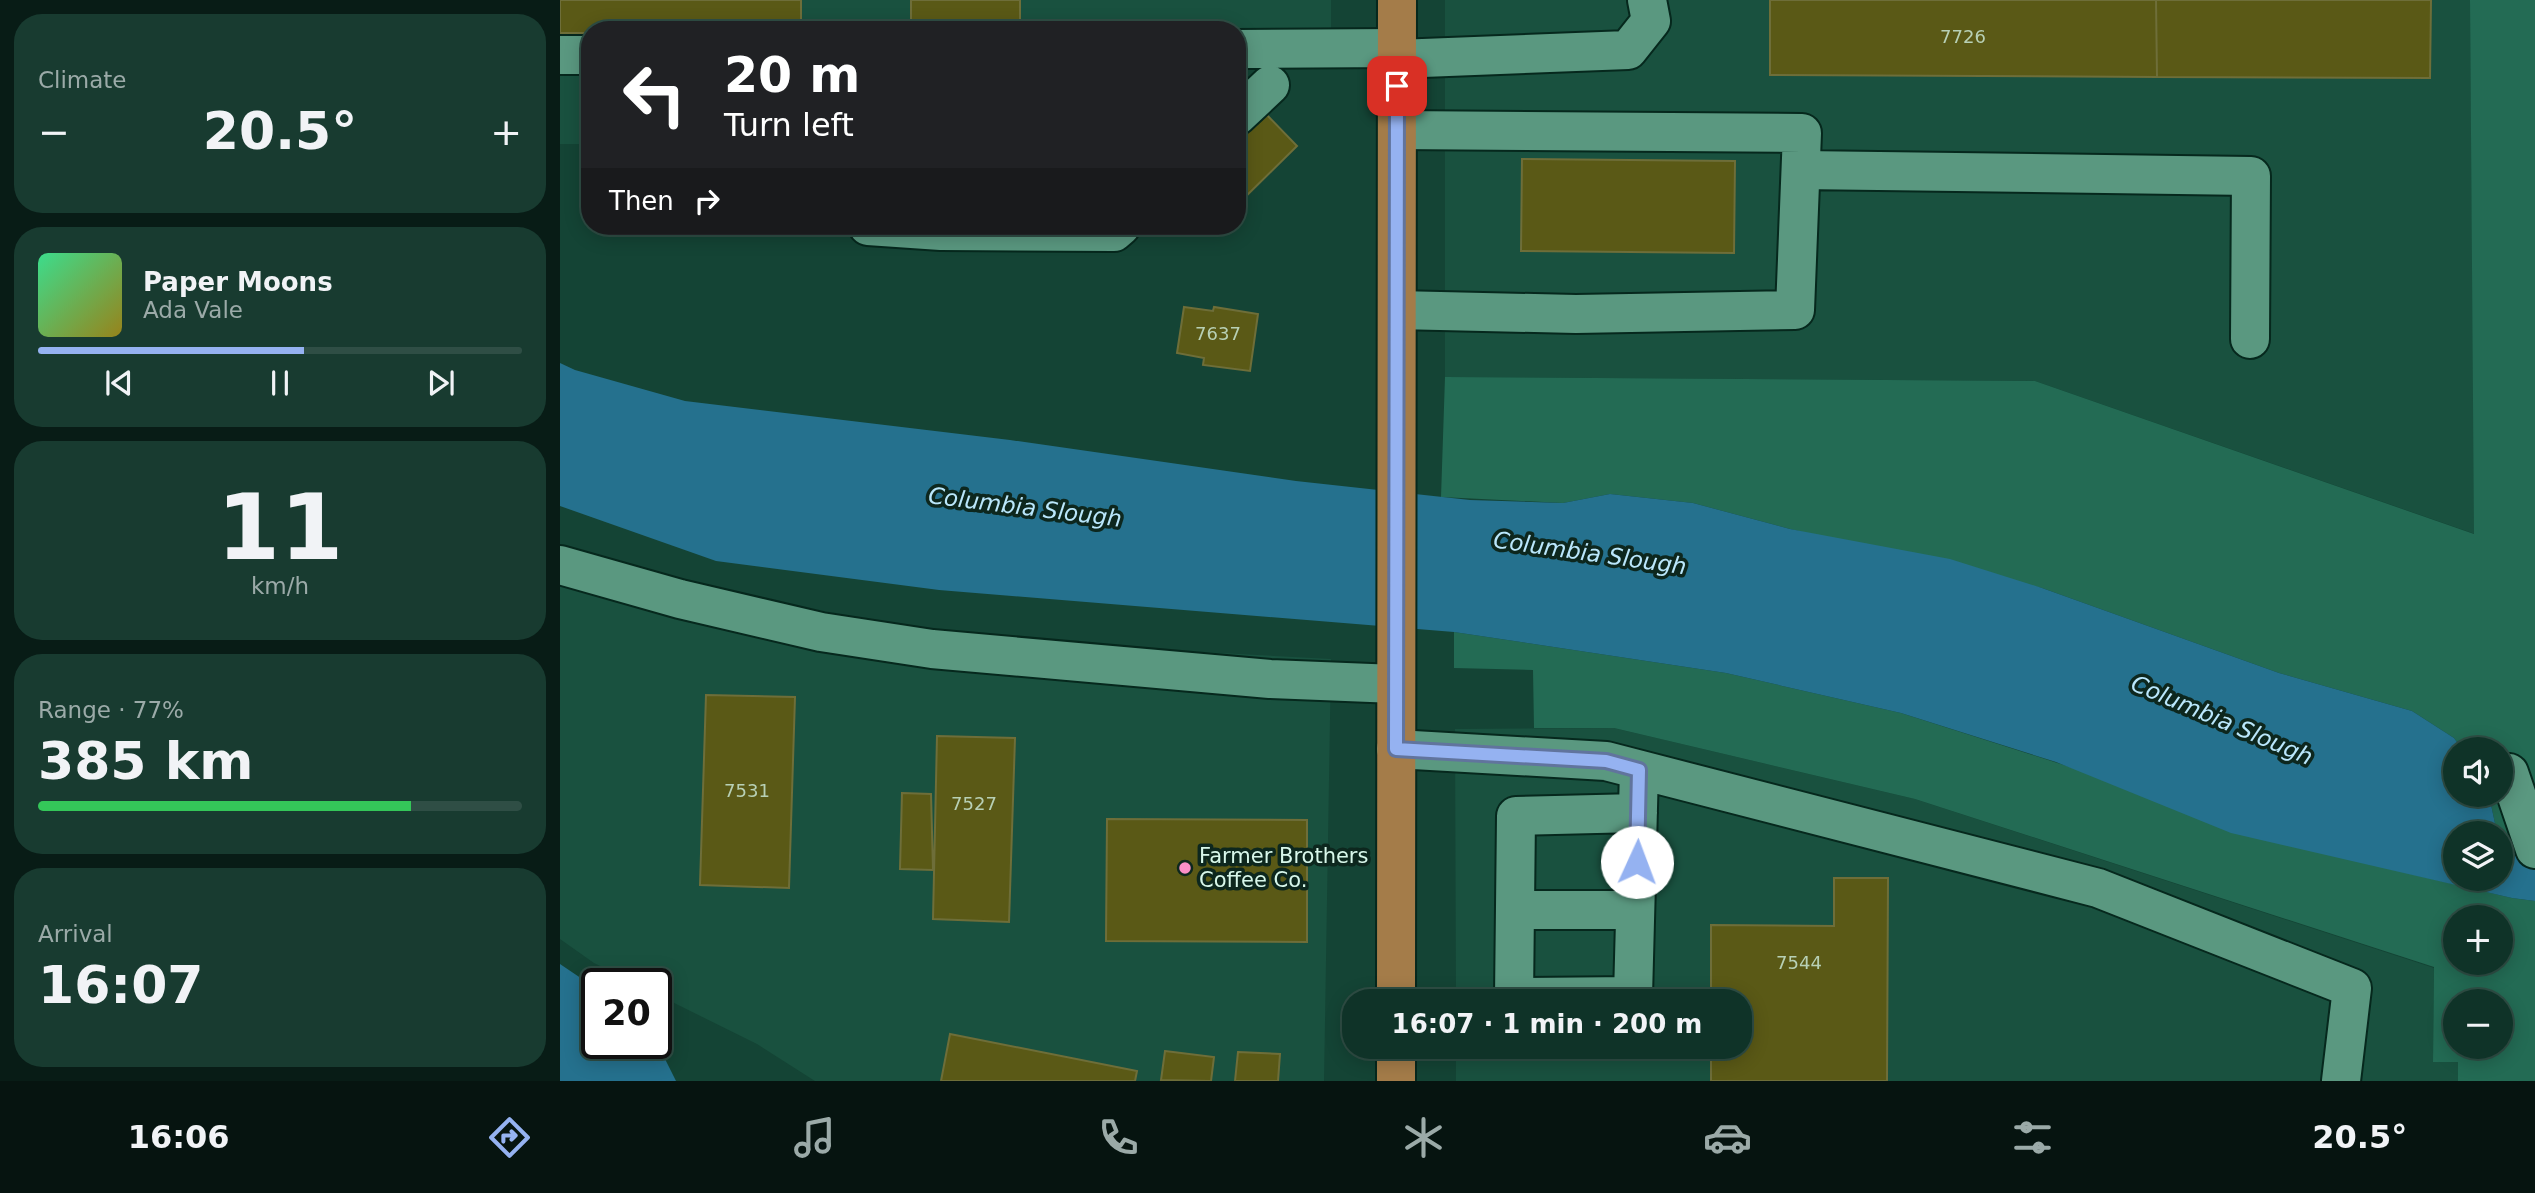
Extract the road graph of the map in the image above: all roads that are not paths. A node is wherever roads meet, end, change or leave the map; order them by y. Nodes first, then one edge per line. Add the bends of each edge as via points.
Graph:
1 (1397, 0) edge
2 (1647, 0) edge
3 (1246, 49) edge
4 (1397, 54) junction
5 (560, 55) edge
6 (581, 55) edge
7 (1270, 85) dead end
8 (1246, 108) edge
9 (1397, 130) junction
10 (1801, 170) junction
11 (1397, 310) junction
12 (2250, 339) dead end
13 (560, 565) edge
14 (1396, 672) junction
15 (1396, 749) junction
16 (1639, 770) junction
17 (2513, 785) edge
18 (1638, 813) junction
19 (2535, 849) edge
20 (1516, 910) junction
21 (1635, 910) junction
22 (1396, 989) edge
23 (1396, 1059) edge
24 (1396, 1081) edge
25 (2341, 1081) edge

1 - 4 main road
2 - 4 lane via 1651,21 1628,50
3 - 4 lane
4 - 9 main road
5 - 6 lane
7 - 8 lane
9 - 10 lane via 1802,132
9 - 11 main road
10 - 11 lane via 1795,310 1576,314
10 - 12 lane via 2251,176
11 - 14 main road
13 - 14 lane via 821,632 932,649 1270,679
14 - 15 main road
15 - 16 lane via 1606,761
15 - 22 main road
16 - 18 lane
16 - 25 lane via 2098,888 2352,988
17 - 19 lane
18 - 20 lane via 1516,816
18 - 21 lane
20 - 21 lane
20 - 21 lane via 1514,997 1633,996
23 - 24 main road

